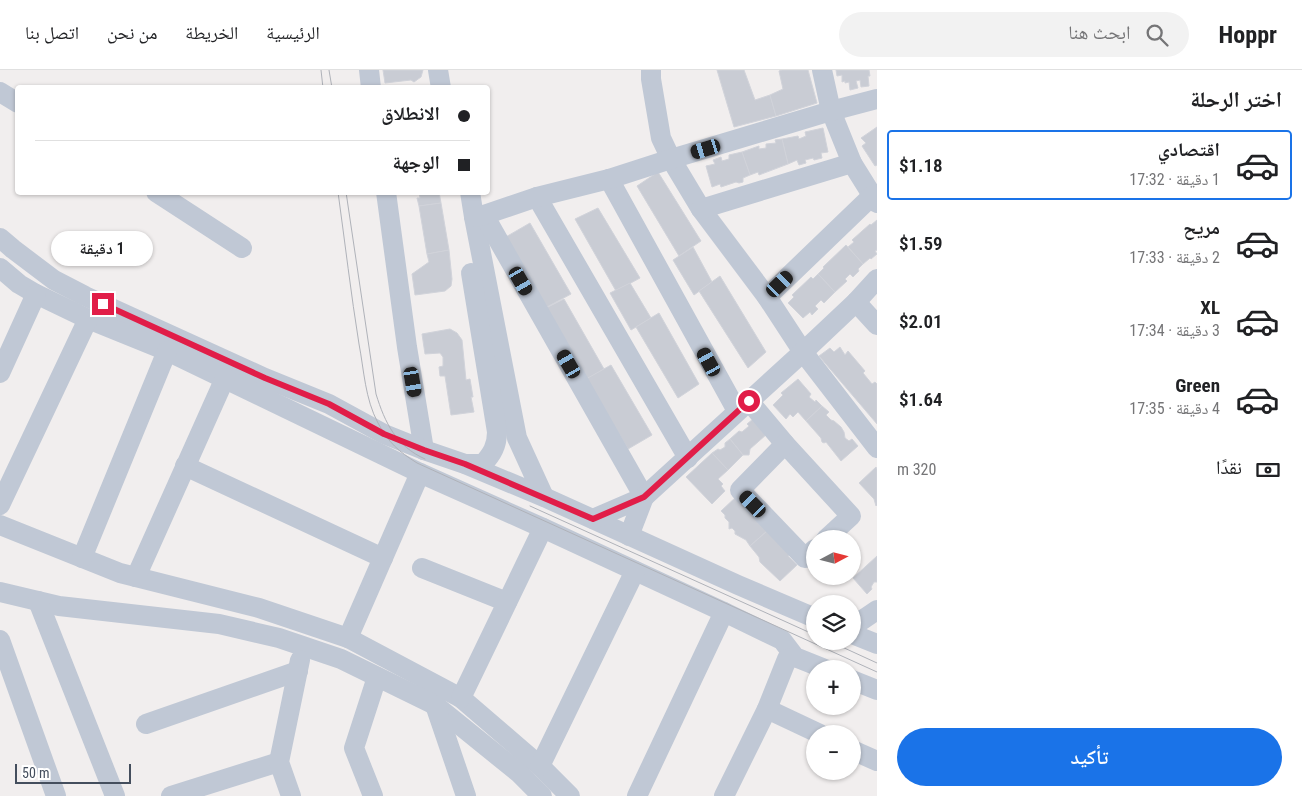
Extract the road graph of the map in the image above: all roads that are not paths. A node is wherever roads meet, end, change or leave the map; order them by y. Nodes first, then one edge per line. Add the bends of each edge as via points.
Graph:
1 (369, 70) edge
2 (438, 70) edge
3 (452, 70) edge
4 (651, 70) edge
5 (822, 70) edge
6 (371, 85) edge
7 (440, 85) edge
8 (454, 85) edge
9 (0, 92) edge
10 (877, 99) edge
11 (15, 101) edge
12 (831, 111) junction
13 (671, 159) junction
14 (852, 162) junction
15 (609, 180) junction
16 (161, 195) edge
17 (386, 195) edge
18 (458, 195) edge
19 (471, 195) edge
20 (538, 197) junction
21 (874, 199) edge
22 (701, 209) junction
23 (479, 216) junction
24 (0, 238) edge
25 (242, 248) dead end
26 (1, 269) edge
27 (877, 279) edge
28 (36, 294) junction
29 (767, 297) junction
30 (856, 302) junction
31 (88, 319) junction
32 (877, 325) edge
33 (167, 350) junction
34 (802, 352) junction
35 (0, 373) edge
36 (225, 378) junction
37 (743, 406) junction
38 (785, 444) junction
39 (877, 448) edge
40 (424, 450) junction
41 (688, 458) junction
42 (465, 464) junction
43 (185, 466) junction
44 (420, 473) junction
45 (544, 497) junction
46 (644, 497) junction
47 (0, 505) edge
48 (593, 519) junction
49 (0, 525) edge
50 (543, 528) junction
51 (836, 530) edge
52 (628, 536) junction
53 (806, 557) edge
54 (82, 558) junction
55 (383, 558) junction
56 (422, 568) dead end
57 (635, 571) junction
58 (136, 578) junction
59 (0, 592) edge
60 (38, 601) junction
61 (507, 602) junction
62 (724, 612) junction
63 (876, 613) edge
64 (806, 614) edge
65 (861, 622) edge
66 (348, 638) junction
67 (861, 638) edge
68 (0, 640) edge
69 (877, 644) edge
70 (302, 646) junction
71 (795, 657) junction
72 (806, 661) edge
73 (298, 671) junction
74 (377, 677) junction
75 (861, 684) edge
76 (877, 690) edge
77 (462, 698) junction
78 (435, 705) junction
79 (767, 709) junction
80 (146, 724) dead end
81 (806, 727) edge
82 (861, 754) edge
83 (877, 761) edge
84 (279, 762) junction
85 (540, 766) junction
86 (56, 796) edge
87 (115, 796) edge
88 (171, 796) edge
89 (292, 796) edge
90 (373, 796) edge
91 (466, 796) edge
92 (542, 796) edge
93 (570, 796) edge
94 (637, 796) edge
95 (724, 796) edge

1 - 6 street
2 - 7 street
3 - 8 street
4 - 13 street via 661,138
5 - 12 street
9 - 11 street
10 - 12 street
12 - 13 street
12 - 14 street
13 - 15 street
13 - 22 street
14 - 21 street
14 - 22 street
15 - 20 street
15 - 37 street
16 - 25 street
17 - 40 street
18 - 42 street via 497,432 491,456 483,464
19 - 23 street
20 - 23 street
20 - 41 street
21 - 29 street
22 - 29 street
23 - 45 street via 517,438
23 - 46 street
24 - 40 street via 54,280 85,296 329,404 384,434
26 - 28 street
27 - 30 street
28 - 31 street
28 - 35 street
29 - 34 street
30 - 32 street
30 - 34 street
31 - 33 street
31 - 47 street
33 - 36 street
33 - 54 street
34 - 37 street
34 - 39 street
36 - 43 street
36 - 44 street
37 - 38 street
37 - 41 street
38 - 51 street via 851,516
38 - 53 street via 740,490
40 - 42 street
41 - 46 street
42 - 45 street
43 - 55 street
43 - 58 street
44 - 50 street
44 - 55 street
45 - 48 street
46 - 48 street
46 - 52 street
48 - 52 street
49 - 54 street
50 - 57 street
50 - 61 street
52 - 64 street
54 - 58 street
55 - 66 street
56 - 61 street
57 - 62 street
57 - 85 street
58 - 66 street via 259,608
59 - 60 street
60 - 70 street via 219,624
60 - 87 street
61 - 77 street
62 - 71 street via 782,640
62 - 94 street
63 - 65 street
66 - 77 street
67 - 69 street
68 - 86 street
70 - 73 street
70 - 74 street via 341,659
71 - 72 street
71 - 79 street via 787,659
73 - 80 street
73 - 84 street
74 - 78 street
74 - 90 street via 354,748
75 - 76 street
77 - 85 street
78 - 91 street
78 - 92 street via 519,773
79 - 81 street
79 - 95 street
82 - 83 street
84 - 88 street
84 - 89 street
85 - 93 street

